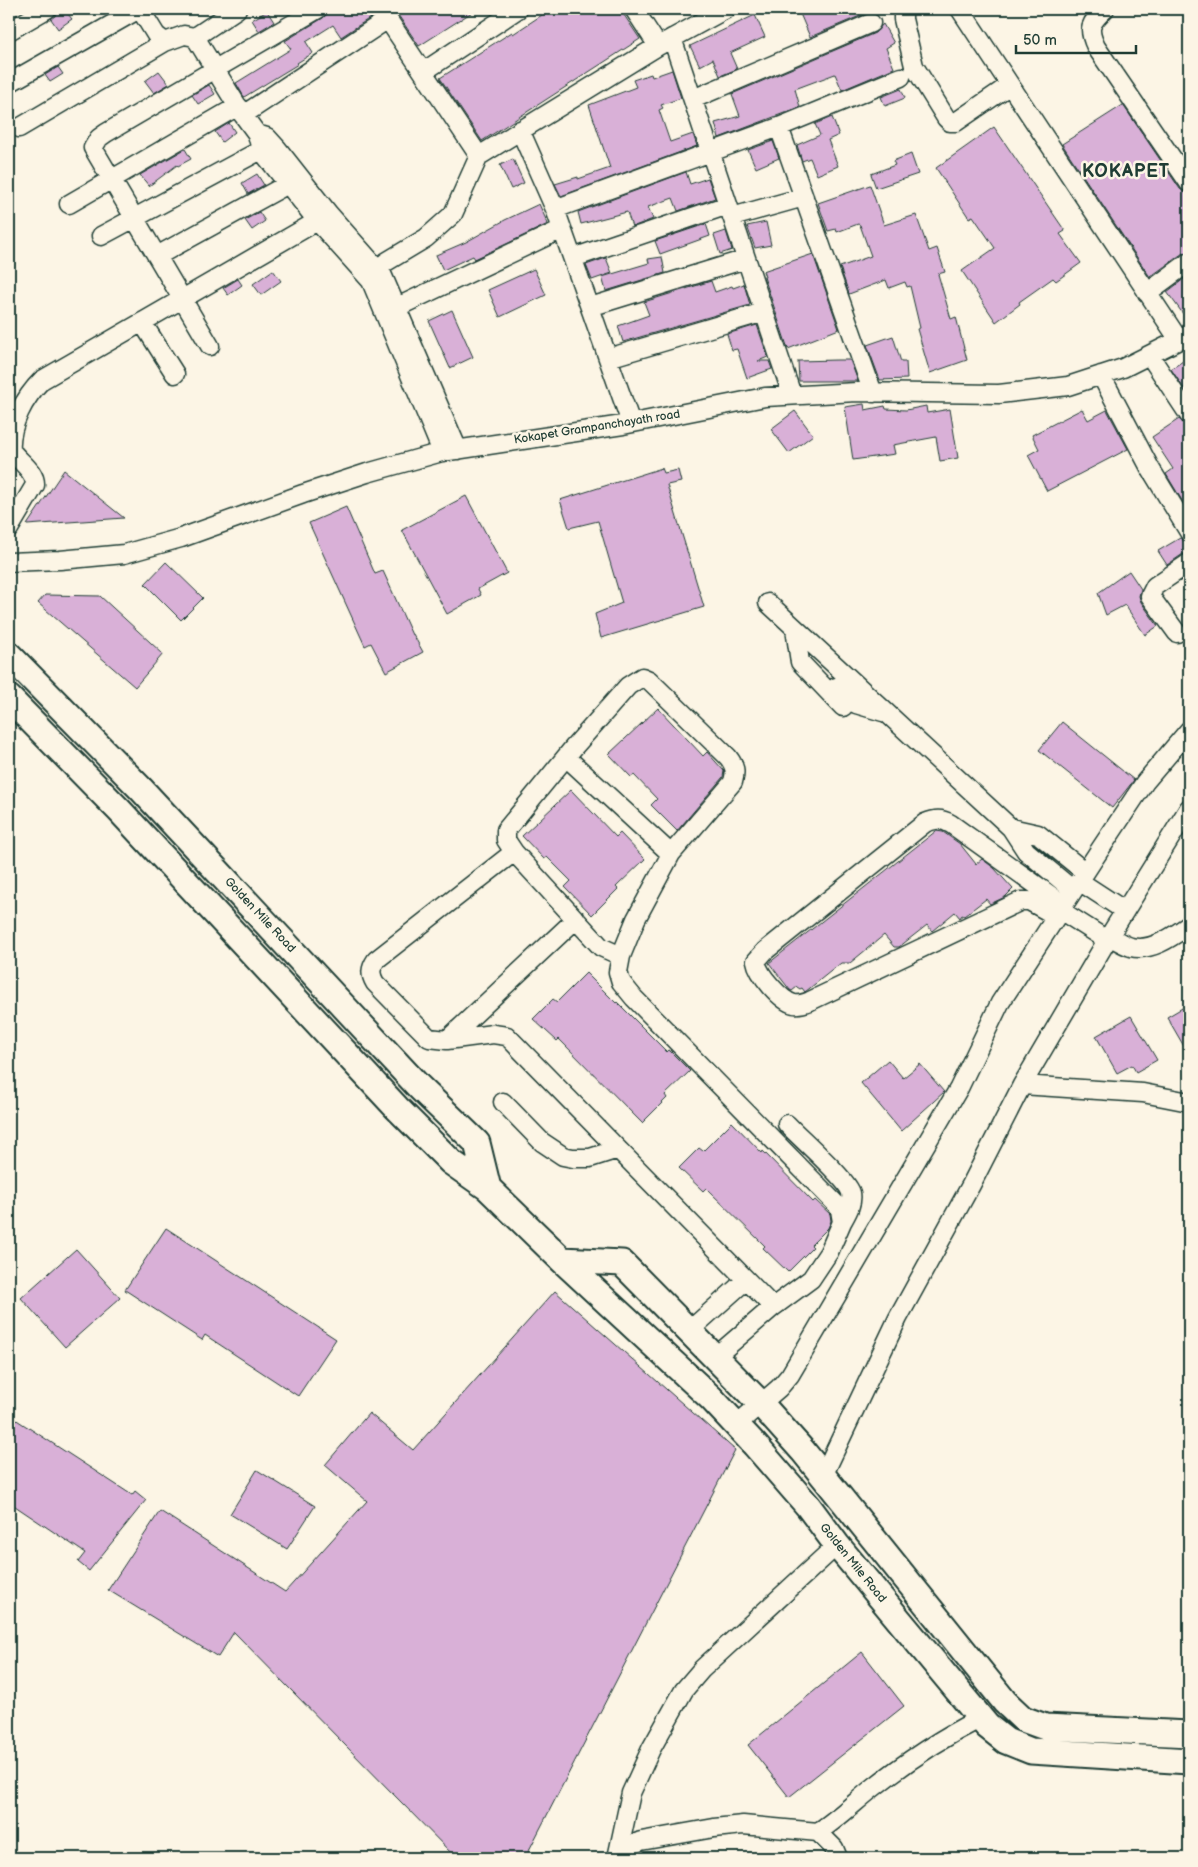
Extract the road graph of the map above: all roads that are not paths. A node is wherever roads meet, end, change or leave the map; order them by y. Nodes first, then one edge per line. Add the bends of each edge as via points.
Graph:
1 (47, 9) edge
2 (140, 9) edge
3 (237, 9) edge
4 (318, 9) edge
5 (518, 9) edge
6 (634, 9) edge
7 (726, 9) edge
8 (903, 9) edge
9 (960, 9) edge
10 (1105, 9) edge
11 (385, 14) edge
12 (871, 22) dead end
13 (9, 31) edge
14 (195, 37) junction
15 (165, 42) junction
16 (665, 42) junction
17 (216, 69) junction
18 (423, 72) junction
19 (901, 77) dead end
20 (9, 83) edge
21 (1010, 85) junction
22 (693, 99) junction
23 (240, 111) junction
24 (779, 127) junction
25 (19, 128) dead end
26 (520, 130) junction
27 (259, 142) junction
28 (711, 152) junction
29 (479, 156) junction
30 (112, 179) junction
31 (1189, 182) edge
32 (288, 184) junction
33 (804, 197) junction
34 (69, 204) dead end
35 (555, 209) junction
36 (730, 211) junction
37 (134, 218) junction
38 (324, 218) junction
39 (562, 228) junction
40 (101, 236) dead end
41 (157, 256) junction
42 (573, 258) junction
43 (746, 259) junction
44 (386, 262) dead end
45 (1189, 262) edge
46 (1150, 290) junction
47 (182, 299) junction
48 (590, 307) junction
49 (391, 310) junction
50 (764, 312) junction
51 (142, 322) junction
52 (1186, 337) edge
53 (210, 346) dead end
54 (1150, 356) junction
55 (608, 358) junction
56 (175, 374) dead end
57 (1101, 376) junction
58 (873, 392) junction
59 (792, 395) junction
60 (1189, 415) edge
61 (631, 423) junction
62 (450, 451) junction
63 (9, 529) edge
64 (1189, 532) edge
65 (9, 562) edge
66 (1189, 563) edge
67 (768, 603) dead end
68 (795, 629) junction
69 (1177, 633) dead end
70 (9, 655) edge
71 (809, 660) dead end
72 (9, 698) edge
73 (843, 708) dead end
74 (886, 712) junction
75 (1189, 730) edge
76 (566, 757) junction
77 (1189, 808) edge
78 (514, 852) junction
79 (671, 854) junction
80 (1034, 884) junction
81 (1070, 895) junction
82 (1025, 900) junction
83 (1125, 911) junction
84 (576, 919) junction
85 (1187, 931) edge
86 (1106, 941) junction
87 (621, 956) junction
88 (447, 1040) junction
89 (1022, 1085) junction
90 (503, 1102) dead end
91 (1189, 1102) edge
92 (787, 1124) dead end
93 (618, 1149) junction
94 (488, 1188) junction
95 (842, 1222) junction
96 (562, 1260) junction
97 (746, 1280) junction
98 (773, 1307) junction
99 (689, 1331) junction
100 (715, 1358) junction
101 (761, 1404) junction
102 (736, 1425) junction
103 (824, 1476) junction
104 (838, 1545) junction
105 (981, 1718) junction
106 (1189, 1734) edge
107 (1189, 1761) edge
108 (818, 1832) junction
109 (618, 1854) edge
110 (838, 1858) edge

1 - 13 street
2 - 15 street via 156,35
2 - 20 street
3 - 14 street
4 - 17 street
5 - 18 street
6 - 16 street
7 - 16 street
8 - 21 street via 902,19 914,66 950,122 963,118
9 - 21 street
10 - 31 street via 1090,26 1090,35
11 - 18 street
11 - 23 street
12 - 22 street
14 - 15 street via 184,35
14 - 17 street
15 - 25 street
16 - 22 street
16 - 26 street
17 - 23 street
17 - 30 street via 99,138 93,148
18 - 29 street
19 - 24 street
21 - 46 street
22 - 28 street
23 - 27 street
23 - 30 street
24 - 28 street
24 - 33 street
26 - 29 street
26 - 35 street
27 - 32 street
27 - 37 street
27 - 38 street via 267,137 277,148
28 - 35 street
28 - 36 street
29 - 44 street via 453,214 426,238
30 - 34 street
30 - 37 street
32 - 38 street
32 - 41 street
33 - 36 street
33 - 58 street
35 - 39 street
36 - 42 street
36 - 43 street
37 - 40 street
37 - 41 street
38 - 47 street
38 - 49 street via 382,274
39 - 42 street
39 - 49 street
41 - 47 street
42 - 48 street
43 - 48 street
43 - 50 street
45 - 46 street
46 - 52 street
47 - 51 street
47 - 53 street
48 - 55 street
49 - 62 street
50 - 55 street
50 - 59 street
51 - 56 street
51 - 63 street via 42,380 32,391 10,443 14,456 34,476 35,485
52 - 54 street, Kokapet Grampanchayath road
54 - 57 street, Kokapet Grampanchayath road
54 - 60 street
55 - 61 street
57 - 58 street, Kokapet Grampanchayath road via 1068,386 999,394
57 - 64 street via 1150,468
58 - 59 street, Kokapet Grampanchayath road
59 - 61 street, Kokapet Grampanchayath road via 765,397
61 - 62 street, Kokapet Grampanchayath road
62 - 65 street, Kokapet Grampanchayath road via 384,468 181,538 124,554
66 - 69 street via 1155,586 1150,596
67 - 68 street
68 - 73 street via 800,662
68 - 74 street
70 - 94 street, Golden Mile Road via 141,789 419,1087 477,1143
71 - 74 street via 852,701
72 - 94 street, Golden Mile Road via 132,824 397,1108 451,1162
74 - 81 street via 1011,828 1038,834
75 - 81 street via 1146,782
76 - 78 street via 506,830 506,840
76 - 79 street
76 - 79 street via 628,686 642,677 649,680 728,757 736,774 733,782
77 - 83 street
78 - 84 street
78 - 88 street via 381,956 372,967 371,976 375,983 429,1038
79 - 87 street via 636,919
80 - 81 street
80 - 82 street
80 - 82 street via 951,824 934,819 918,828 759,956 756,962 760,974 786,1000 800,1004
81 - 82 street via 1032,903
81 - 83 street
81 - 86 street
81 - 101 street via 1000,1003 959,1088 790,1375
83 - 86 street
84 - 87 street via 602,947
84 - 88 street
85 - 86 street via 1145,947
86 - 89 street
87 - 95 street via 618,972 621,982 634,998 836,1204
88 - 93 street via 493,1034 507,1036
89 - 91 street via 1143,1093
89 - 103 street via 898,1318
90 - 93 street via 542,1142 563,1156 590,1158
92 - 95 street via 851,1191 851,1204
93 - 97 street
94 - 96 street, Golden Mile Road
95 - 98 street via 830,1252 811,1279
96 - 99 street via 622,1263
96 - 102 street, Golden Mile Road
97 - 98 street
97 - 99 street
98 - 100 street
99 - 100 street
100 - 101 street
101 - 102 street
101 - 103 street
102 - 104 street, Golden Mile Road
103 - 106 street via 1004,1702 1023,1718 1045,1726
104 - 105 street, Golden Mile Road
104 - 109 street via 702,1669 684,1690 631,1793
105 - 107 street, Golden Mile Road via 1006,1741 1031,1751
105 - 108 street via 950,1733 916,1756
108 - 109 street via 743,1825 714,1828 641,1840
108 - 110 street via 834,1848

